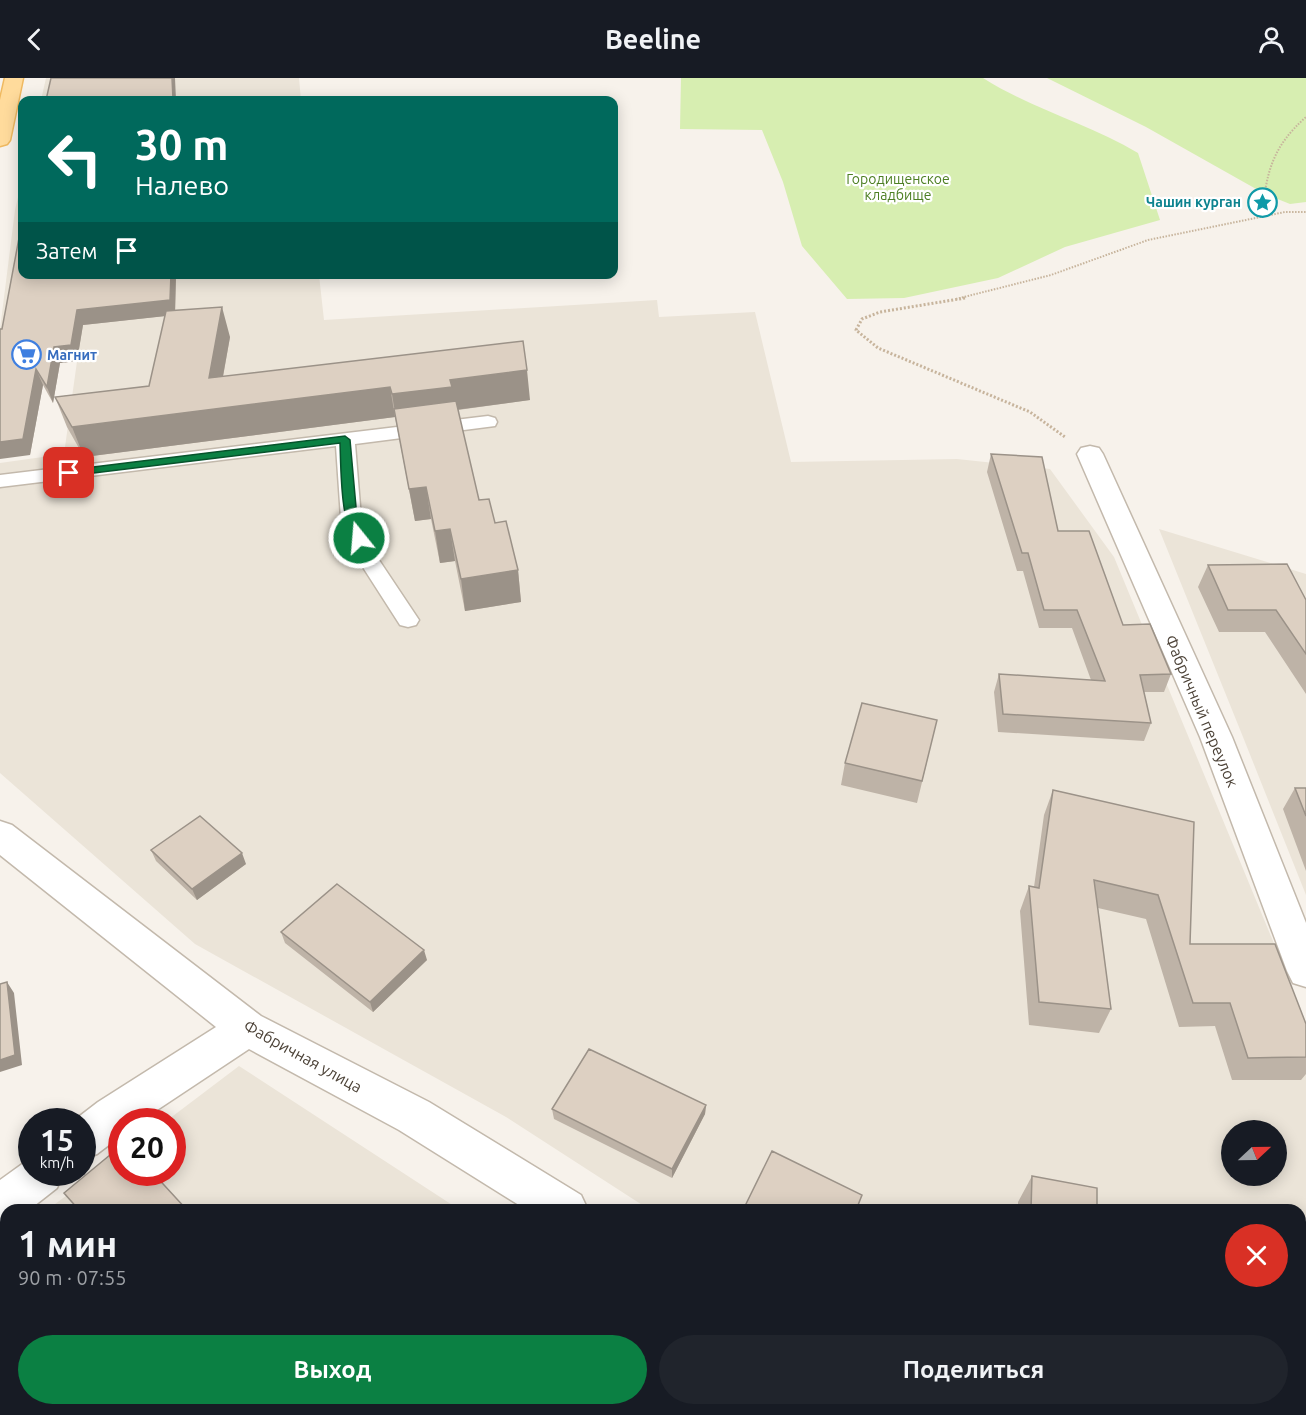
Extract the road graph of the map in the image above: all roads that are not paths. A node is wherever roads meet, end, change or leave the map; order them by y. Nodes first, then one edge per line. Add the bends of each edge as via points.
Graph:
1 (14, 78) edge
2 (0, 141) edge
3 (488, 422) dead end
4 (345, 440) junction
5 (1090, 454) road end
6 (0, 482) edge
7 (408, 620) dead end
8 (0, 835) edge
9 (1306, 971) edge
10 (247, 1028) junction
11 (96, 1129) edge
12 (26, 1186) edge
13 (4, 1204) edge
14 (556, 1204) edge

1 - 2 main road
3 - 4 lane
4 - 6 lane
4 - 7 lane via 351,518 367,558
5 - 9 street, Фабричный переулок via 1216,737
8 - 10 street, Фабричная улица
10 - 11 street
10 - 14 street, Фабричная улица via 414,1116
12 - 13 street

